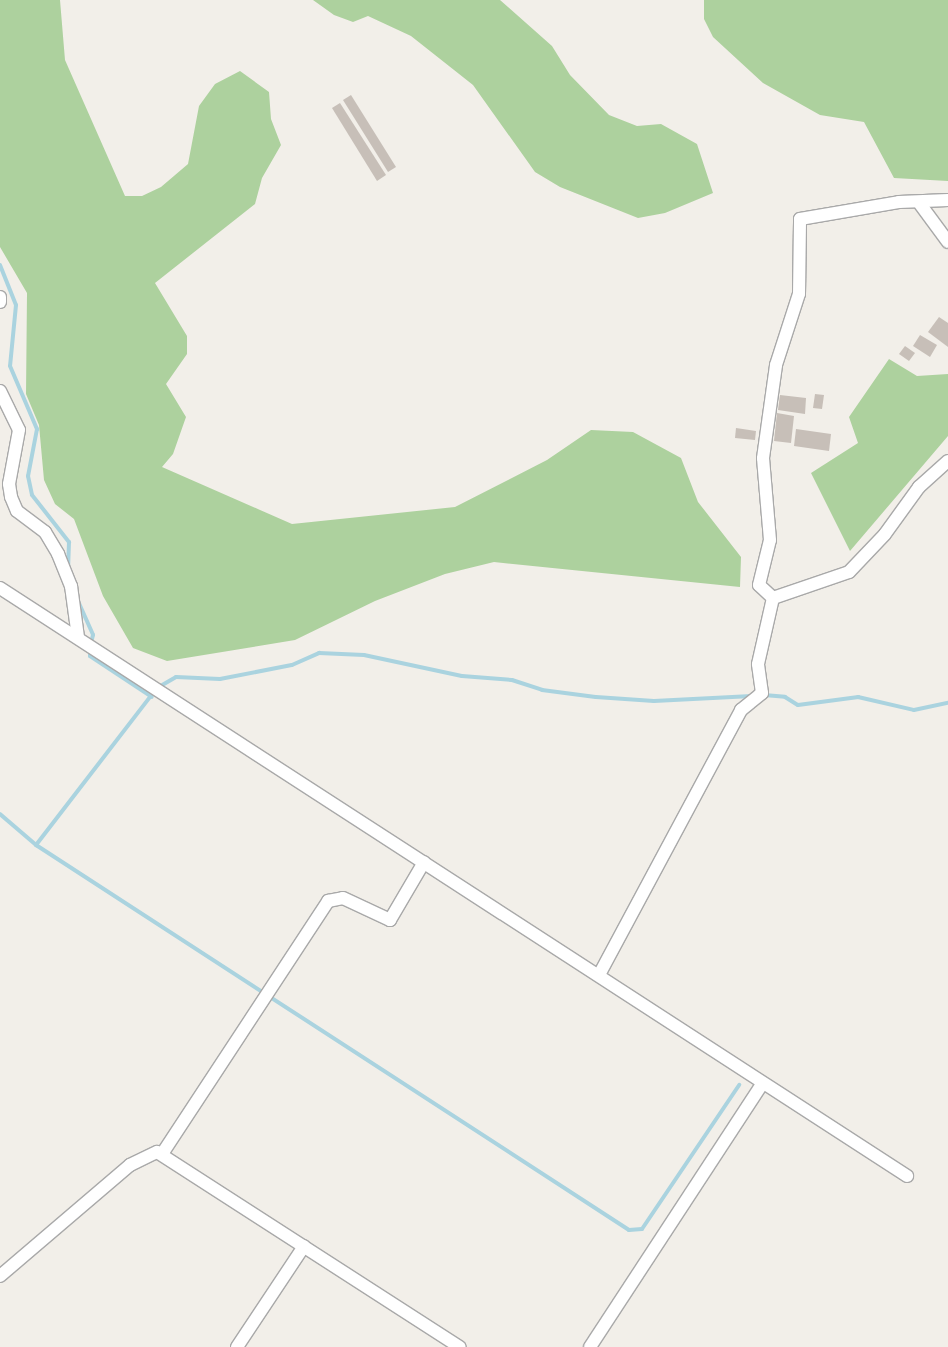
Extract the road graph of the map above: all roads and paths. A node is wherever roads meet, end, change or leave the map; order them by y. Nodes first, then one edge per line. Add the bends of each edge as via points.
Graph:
1 (948, 200) edge
2 (920, 204) junction
3 (948, 242) edge
4 (0, 297) edge
5 (0, 302) edge
6 (0, 391) edge
7 (948, 461) edge
8 (0, 588) edge
9 (773, 598) junction
10 (78, 638) junction
11 (424, 862) junction
12 (599, 975) junction
13 (762, 1084) junction
14 (162, 1154) junction
15 (907, 1176) dead end
16 (304, 1246) junction
17 (0, 1276) edge
18 (237, 1347) edge
19 (460, 1347) edge
20 (590, 1347) edge

1 - 2 street
2 - 3 street
2 - 9 street via 900,202 800,219 799,294 776,365 763,458 770,540 759,585
4 - 5 street
6 - 10 street via 19,430 9,484 11,497 17,510 44,532 58,554 71,586
7 - 9 street via 919,487 885,534 849,572
8 - 10 street
9 - 12 street via 759,655 760,697 741,710
10 - 11 street
11 - 12 street
11 - 14 street via 390,920 343,898 328,902
12 - 13 street
13 - 15 street
13 - 20 street
14 - 16 street
14 - 17 street via 137,1160
16 - 18 street
16 - 19 street

